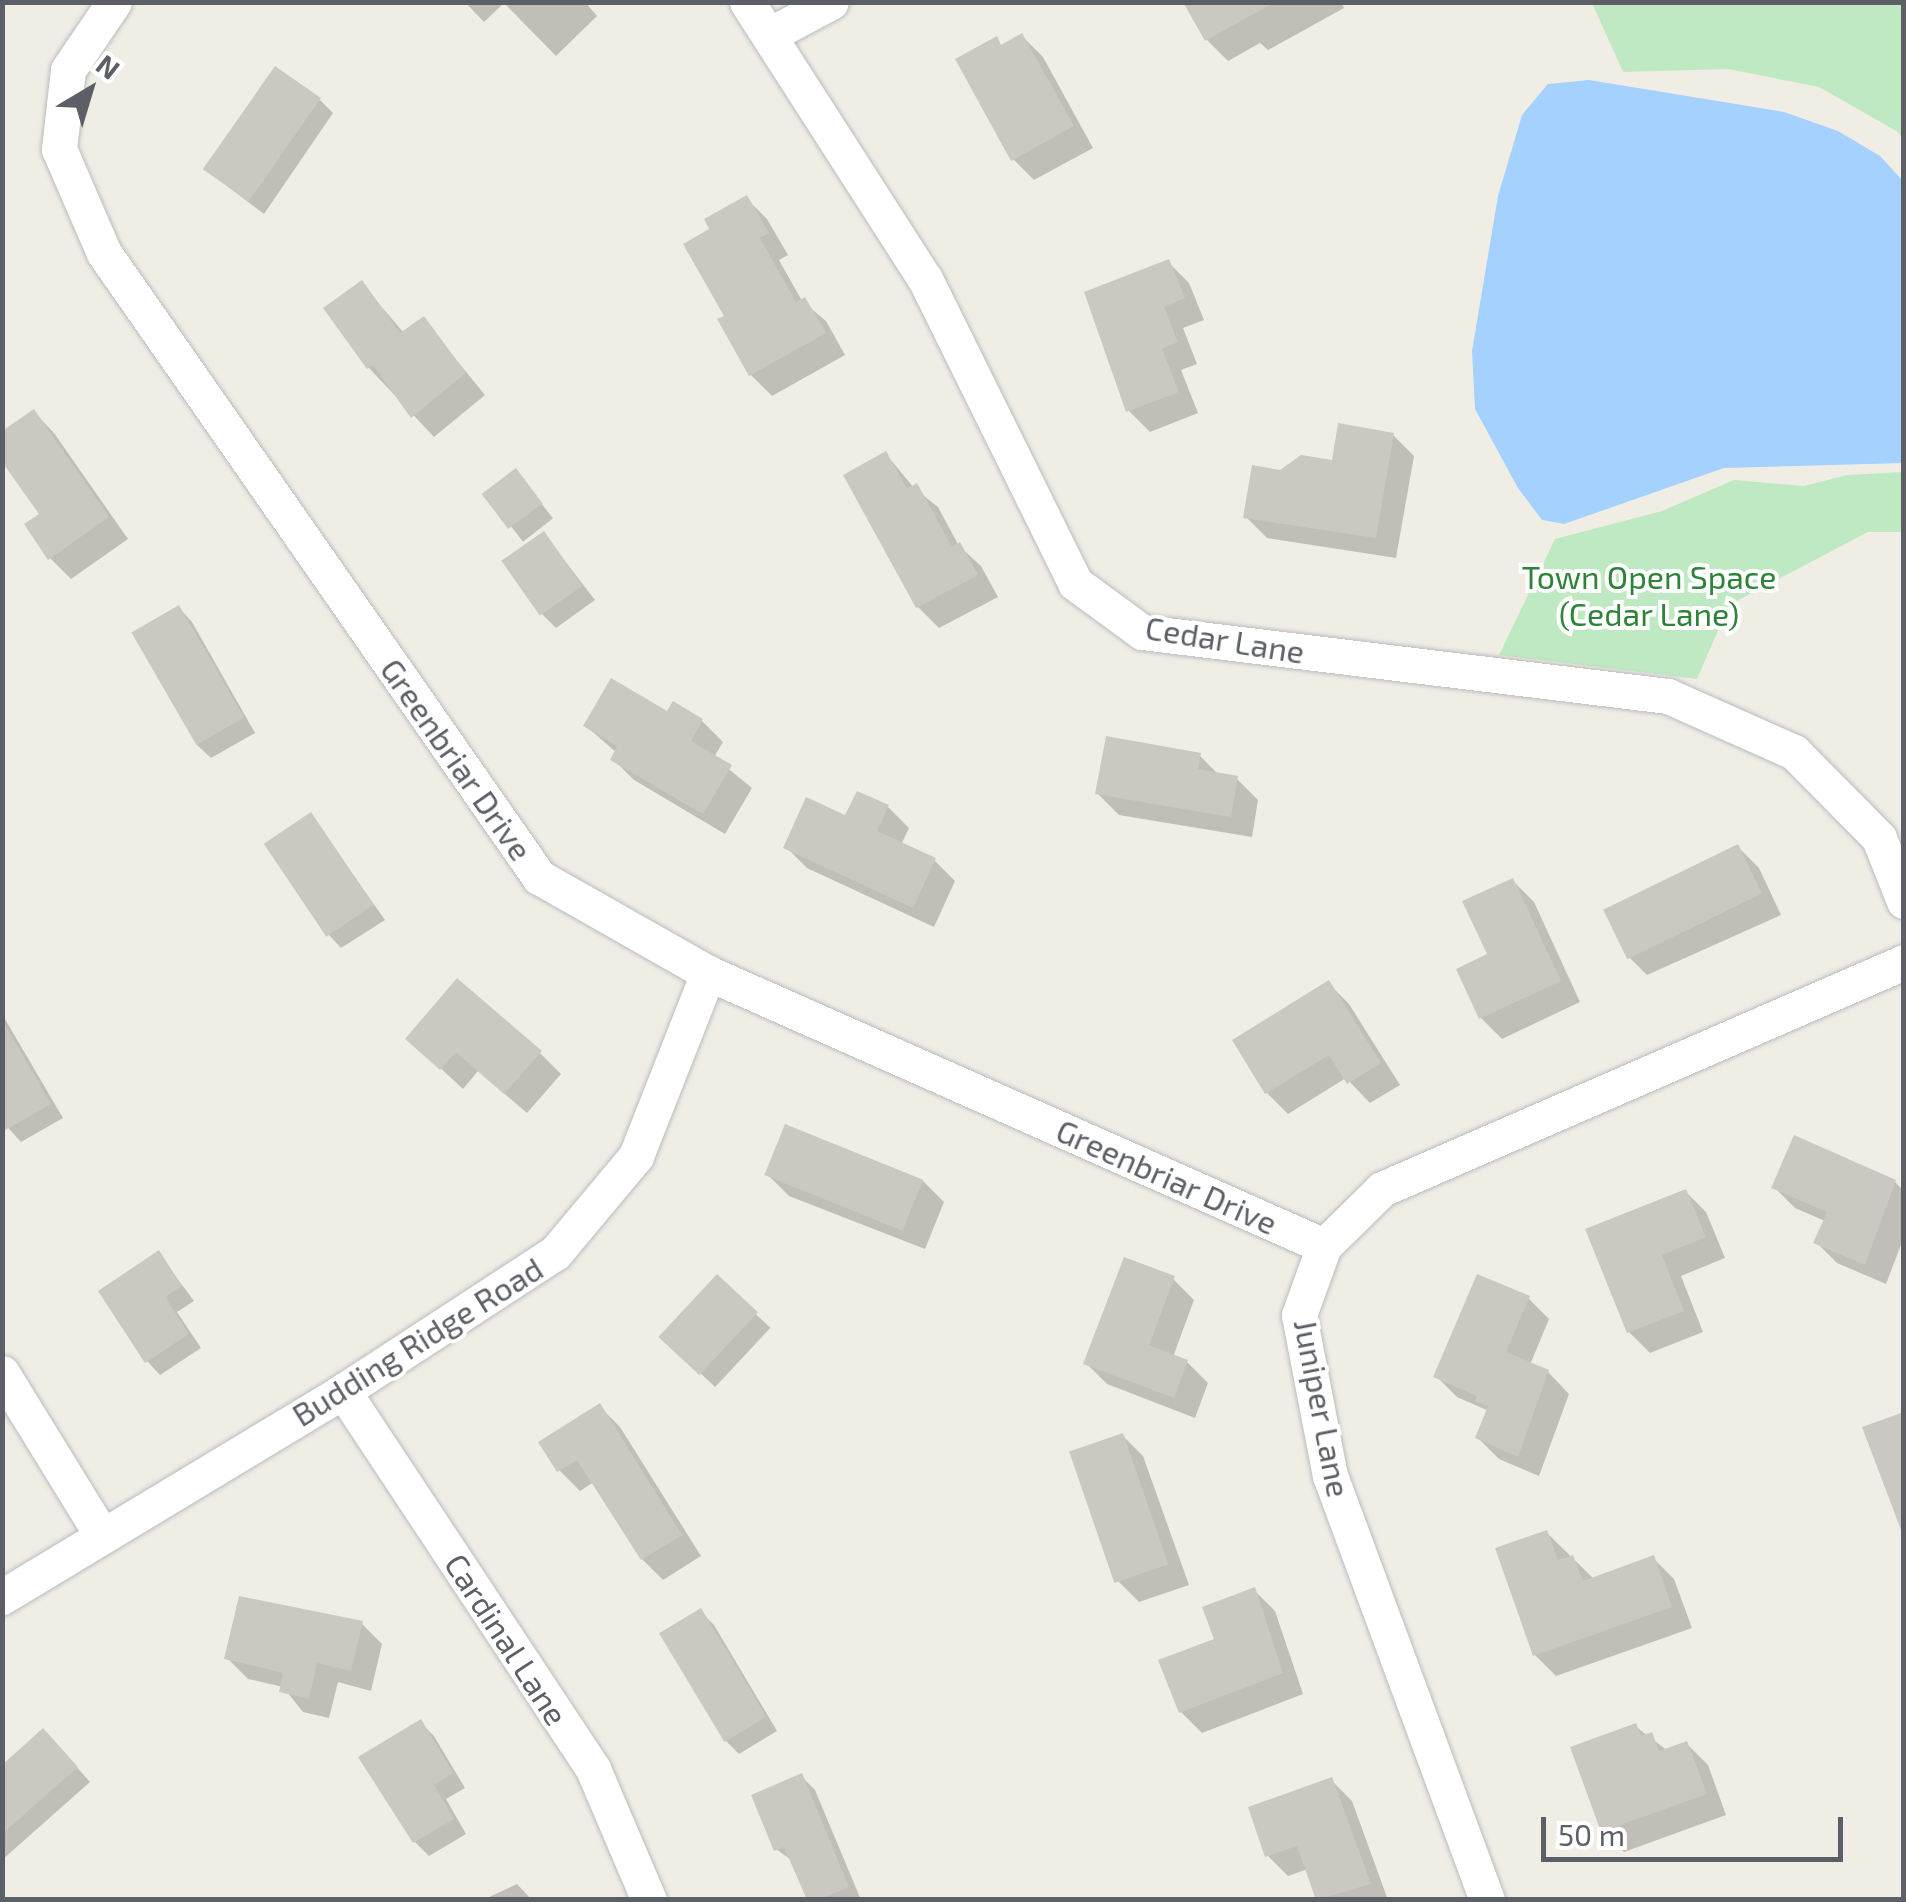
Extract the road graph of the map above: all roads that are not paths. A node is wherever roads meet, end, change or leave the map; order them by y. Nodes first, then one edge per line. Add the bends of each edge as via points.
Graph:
1 (114, 2) edge
2 (747, 2) edge
3 (831, 2) edge
4 (770, 35) junction
5 (1904, 900) edge
6 (1904, 962) edge
7 (708, 974) junction
8 (1324, 1246) junction
9 (2, 1374) edge
10 (343, 1391) junction
11 (101, 1534) junction
12 (2, 1597) edge
13 (649, 1900) edge
14 (1486, 1900) edge

1 - 7 street, Greenbriar Drive via 68,70 59,149 104,252 539,877
2 - 4 street, Cedar Lane
3 - 4 street
4 - 5 street, Cedar Lane via 925,279 1075,583 1142,632 1668,696 1794,752 1879,838
6 - 8 street, Juniper Lane via 1382,1188
7 - 8 street, Greenbriar Drive
7 - 10 street, Budding Ridge Road via 636,1156 555,1253
8 - 14 street, Juniper Lane via 1299,1315 1330,1476
9 - 11 street
10 - 11 street, Budding Ridge Road
10 - 13 street, Cardinal Lane via 593,1769
11 - 12 street, Budding Ridge Road

